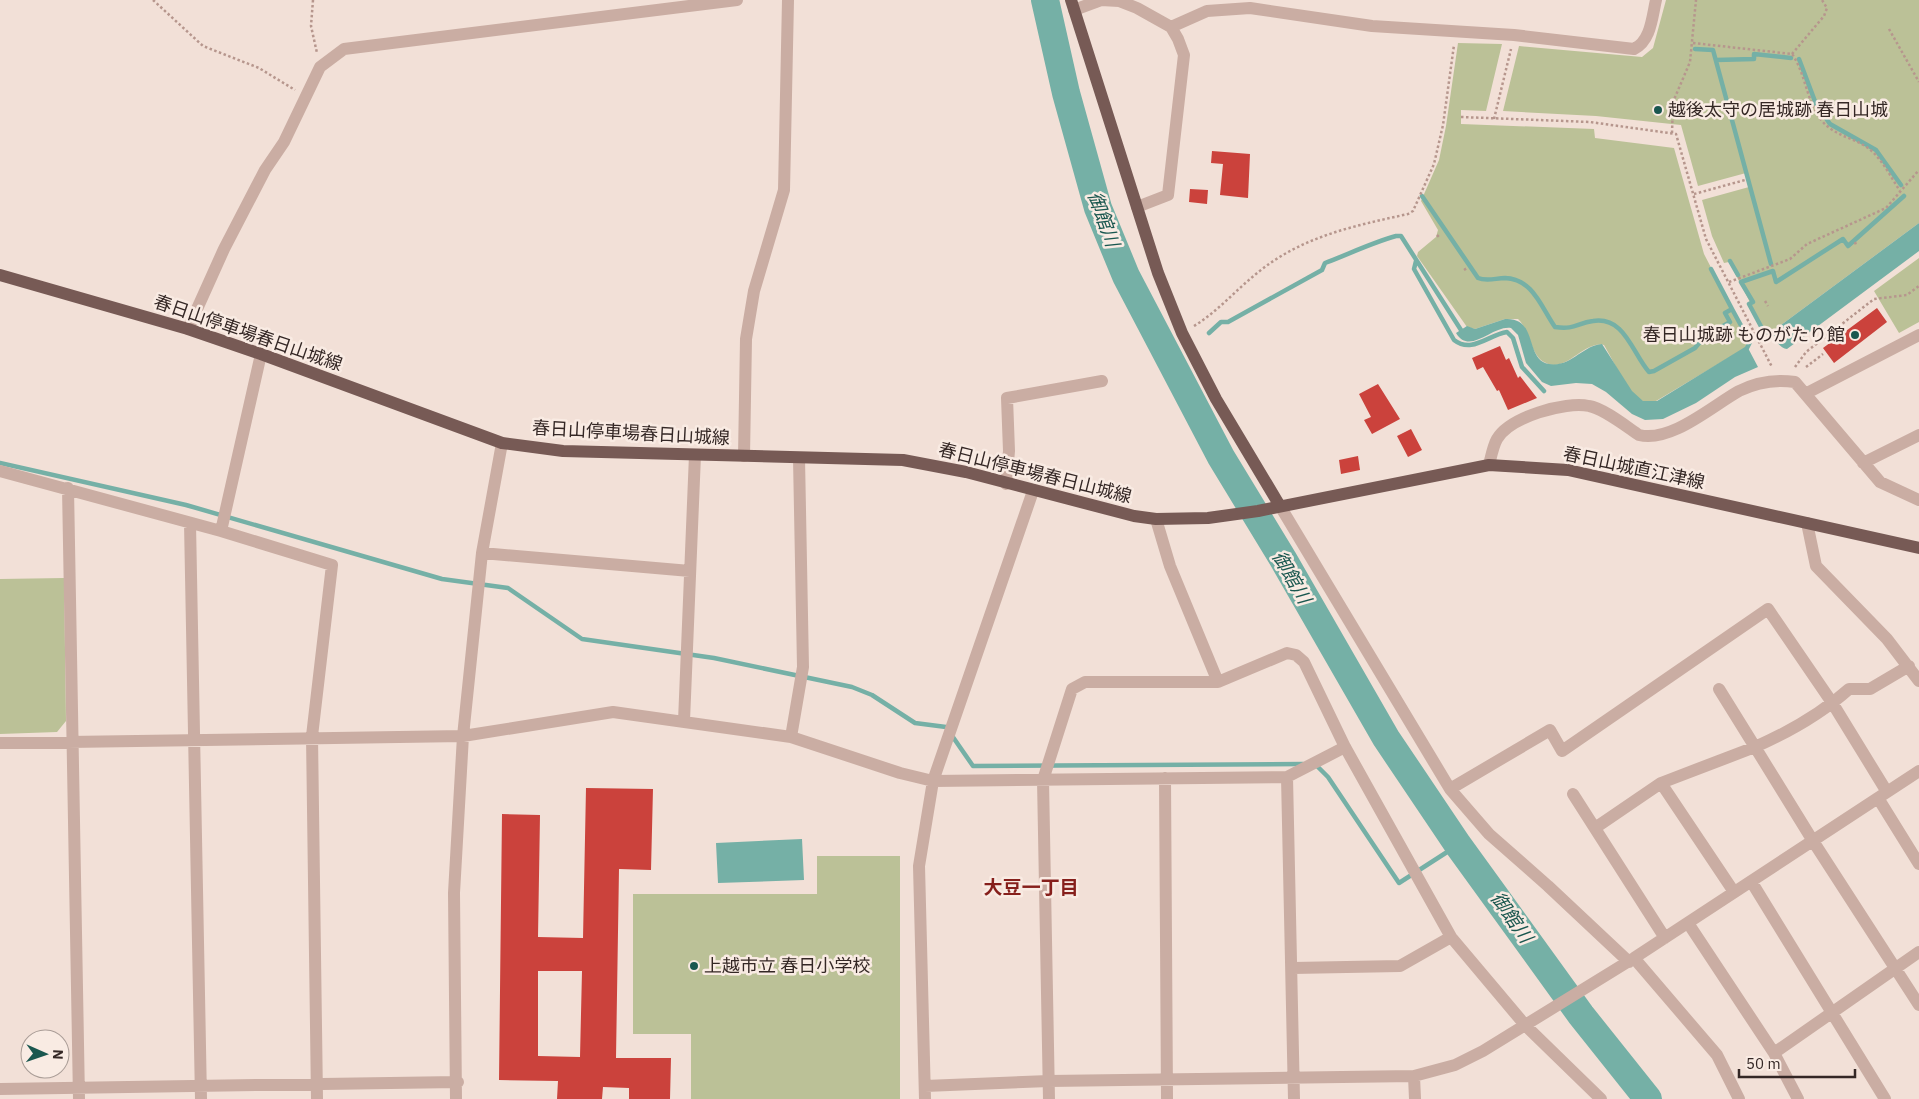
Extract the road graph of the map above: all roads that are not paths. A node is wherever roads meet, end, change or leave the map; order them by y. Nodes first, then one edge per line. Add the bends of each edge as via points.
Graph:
1 (737, 0) edge
2 (788, 0) edge
3 (1656, 0) edge
4 (1073, 5) edge
5 (1171, 27) junction
6 (1136, 207) junction
7 (0, 274) edge
8 (188, 329) junction
9 (1919, 335) edge
10 (261, 354) junction
11 (1102, 381) dead end
12 (1805, 394) junction
13 (1919, 435) edge
14 (502, 443) junction
15 (695, 455) junction
16 (744, 456) junction
17 (799, 458) junction
18 (1863, 463) junction
19 (1489, 465) junction
20 (0, 471) edge
21 (1006, 484) junction
22 (68, 488) junction
23 (1033, 491) junction
24 (1919, 500) edge
25 (1280, 506) junction
26 (1156, 519) junction
27 (190, 523) junction
28 (1806, 523) junction
29 (221, 531) junction
30 (1919, 548) edge
31 (482, 553) junction
32 (690, 571) junction
33 (1909, 666) junction
34 (1919, 681) edge
35 (1218, 682) junction
36 (1719, 689) dead end
37 (1833, 704) junction
38 (684, 721) junction
39 (312, 736) junction
40 (464, 736) junction
41 (791, 737) junction
42 (194, 738) junction
43 (73, 741) junction
44 (0, 743) edge
45 (1345, 747) junction
46 (1755, 747) junction
47 (1919, 771) edge
48 (1287, 777) junction
49 (1164, 778) junction
50 (1043, 780) junction
51 (933, 781) junction
52 (1661, 782) junction
53 (1450, 789) junction
54 (1573, 794) dead end
55 (1882, 795) junction
56 (1595, 828) junction
57 (1812, 841) junction
58 (1919, 864) edge
59 (1751, 881) junction
60 (1734, 892) junction
61 (1688, 923) junction
62 (1451, 936) junction
63 (1666, 938) junction
64 (1919, 952) edge
65 (1632, 960) junction
66 (1293, 968) junction
67 (1895, 968) junction
68 (1919, 1005) edge
69 (1832, 1013) junction
70 (1525, 1025) junction
71 (1774, 1053) junction
72 (1293, 1076) junction
73 (1414, 1076) junction
74 (1167, 1080) junction
75 (1049, 1081) junction
76 (458, 1082) junction
77 (316, 1084) junction
78 (0, 1090) edge
79 (200, 1093) edge
80 (924, 1093) edge
81 (79, 1094) edge
82 (317, 1099) edge
83 (456, 1099) edge
84 (1049, 1099) edge
85 (1167, 1099) edge
86 (1294, 1099) edge
87 (1415, 1099) edge
88 (1602, 1099) edge
89 (1739, 1099) edge
90 (1798, 1099) edge
91 (1885, 1099) edge

1 - 8 street via 344,49 320,67 284,142 265,170 224,249
2 - 16 street via 784,190 754,291 746,339
3 - 5 street via 1647,37 1642,45 1634,48 1514,35 1372,26 1250,8 1207,11
4 - 5 street via 1101,0 1119,1
4 - 6 main road
5 - 6 street via 1184,55 1168,195
6 - 25 main road via 1182,333 1216,399
7 - 8 main road, 春日山停車場春日山城線
8 - 10 main road, 春日山停車場春日山城線
9 - 12 street
10 - 14 main road, 春日山停車場春日山城線
10 - 29 street
11 - 21 street via 1007,398 1009,451
12 - 18 street
12 - 19 street via 1795,382 1778,380 1740,390 1666,434 1648,437 1591,406 1572,404 1538,412 1507,428 1497,439
13 - 18 street
14 - 15 main road, 春日山停車場春日山城線 via 563,452
14 - 31 street
15 - 16 main road, 春日山停車場春日山城線
15 - 32 street
16 - 17 main road, 春日山停車場春日山城線
17 - 21 main road, 春日山停車場春日山城線 via 903,460 966,472
17 - 41 street via 803,667
18 - 24 street via 1880,482
19 - 25 main road, 春日山城直江津線
19 - 28 main road, 春日山城直江津線 via 1568,470
20 - 22 street
21 - 23 main road, 春日山停車場春日山城線
22 - 27 street
22 - 43 street
23 - 26 main road, 春日山停車場春日山城線
23 - 51 street
25 - 26 main road, 春日山停車場春日山城線 via 1208,518
25 - 53 street
26 - 35 street via 1170,566
27 - 29 street
27 - 42 street
28 - 30 main road, 春日山城直江津線
28 - 33 street via 1816,566
29 - 39 street via 332,565
31 - 32 street
31 - 40 street
32 - 38 street
33 - 34 street
33 - 37 street via 1870,689 1849,690
35 - 45 street via 1287,653 1296,655 1304,662
35 - 50 street via 1085,682 1072,689
36 - 46 street
37 - 46 street via 1784,734
37 - 53 street via 1768,609 1562,751 1550,730
37 - 55 street
38 - 40 street via 613,712
38 - 41 street
39 - 40 street
39 - 42 street
39 - 77 street
40 - 76 street via 454,892
41 - 51 street
42 - 43 street
42 - 79 street
43 - 44 street
43 - 81 street
45 - 48 street
45 - 62 street
46 - 52 street
46 - 57 street
47 - 55 street
48 - 49 street
48 - 66 street
49 - 50 street
49 - 74 street
50 - 51 street
50 - 75 street
51 - 80 street via 919,866
52 - 56 street
52 - 60 street
53 - 65 street via 1489,834
54 - 56 street
55 - 57 street
55 - 58 street
56 - 63 street
57 - 59 street
57 - 67 street
59 - 60 street
59 - 69 street
60 - 61 street
61 - 63 street
61 - 71 street
62 - 66 street via 1400,966
62 - 70 street
63 - 65 street
64 - 67 street
65 - 70 street
65 - 89 street via 1717,1055
66 - 72 street
67 - 68 street
67 - 69 street
69 - 71 street
69 - 91 street
70 - 73 street via 1455,1064
70 - 88 street
71 - 90 street
72 - 73 street
72 - 74 street
72 - 86 street
73 - 87 street
74 - 75 street
74 - 85 street
75 - 80 street
75 - 84 street
76 - 77 street
76 - 83 street
77 - 79 street
77 - 82 street
78 - 81 street
79 - 81 street

